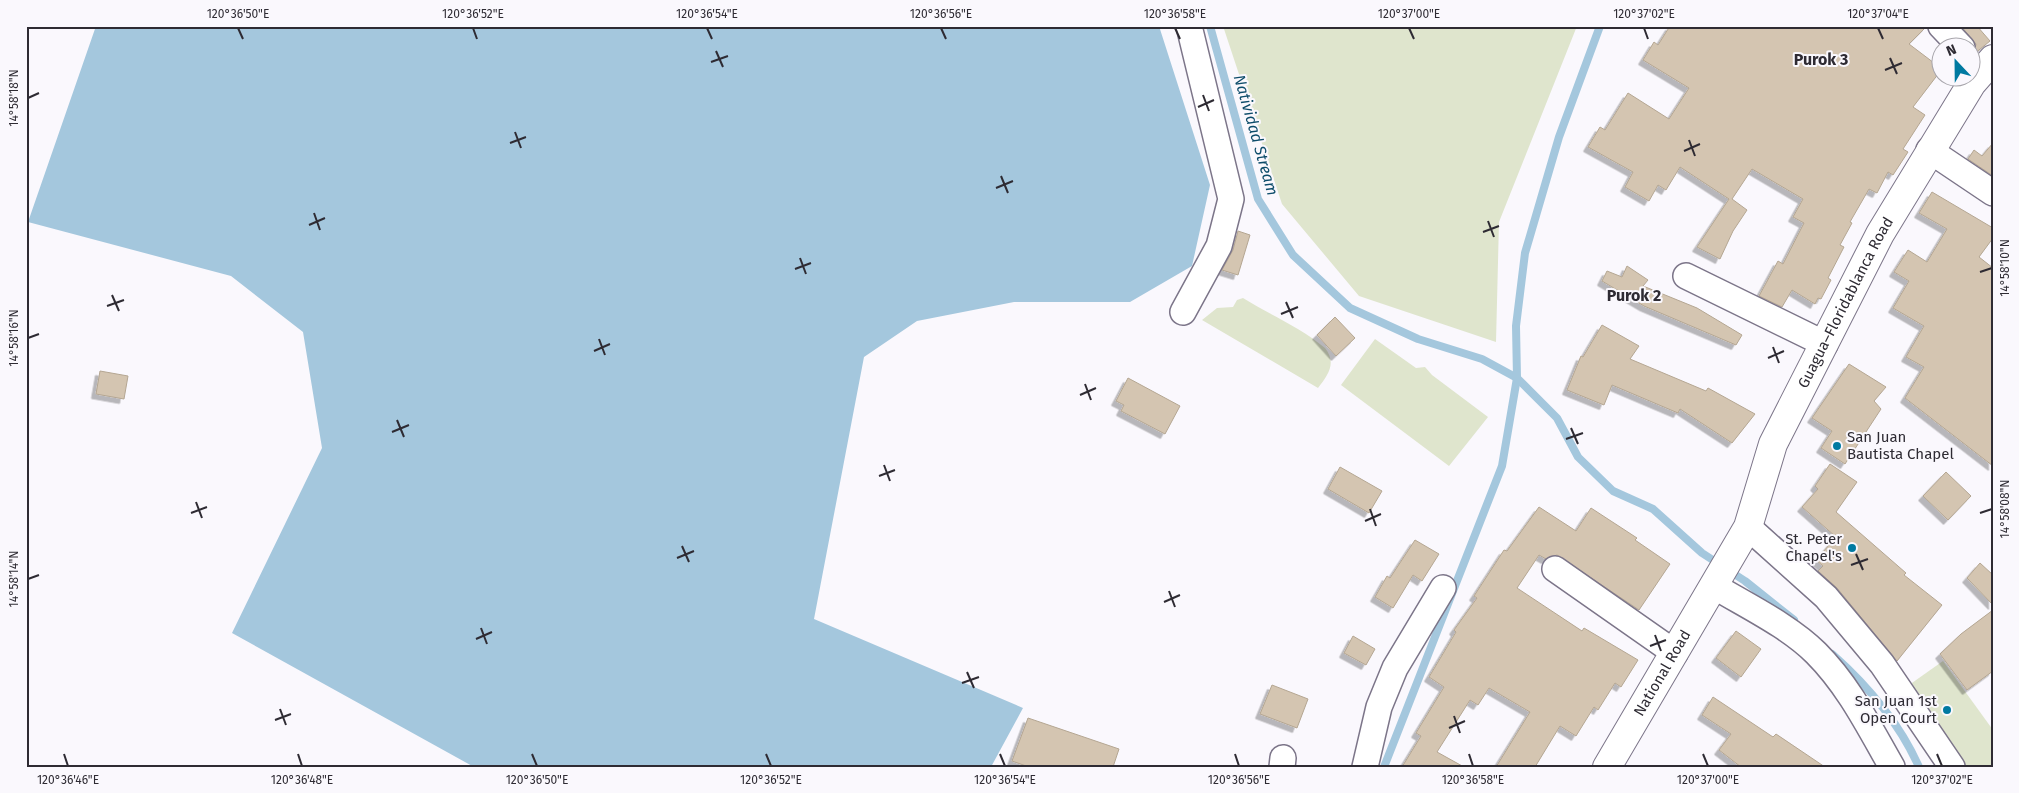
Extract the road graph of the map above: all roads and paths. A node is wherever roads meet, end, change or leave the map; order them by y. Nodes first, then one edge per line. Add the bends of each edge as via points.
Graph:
1 (1189, 26) edge
2 (1941, 26) edge
3 (1952, 38) edge
4 (1983, 62) edge
5 (1929, 150) junction
6 (1993, 193) edge
7 (1686, 276) dead end
8 (1183, 312) dead end
9 (1825, 344) junction
10 (1748, 527) junction
11 (1555, 569) dead end
12 (1720, 576) junction
13 (1444, 588) dead end
14 (1675, 653) junction
15 (1366, 767) edge
16 (1607, 767) edge
17 (1892, 767) edge
18 (1952, 767) edge

1 - 8 street via 1231,199 1219,246
2 - 3 street
4 - 5 main road, Guagua–Floridablanca Road
5 - 6 street
5 - 9 main road, Guagua–Floridablanca Road via 1880,234
7 - 9 street
9 - 10 main road, Guagua–Floridablanca Road via 1773,444
10 - 12 main road, Guagua–Floridablanca Road
10 - 18 street via 1826,597 1882,664
11 - 14 street
12 - 14 main road, National Road
12 - 17 street via 1815,652 1846,688
13 - 15 street via 1395,668 1379,707
14 - 16 main road, National Road

